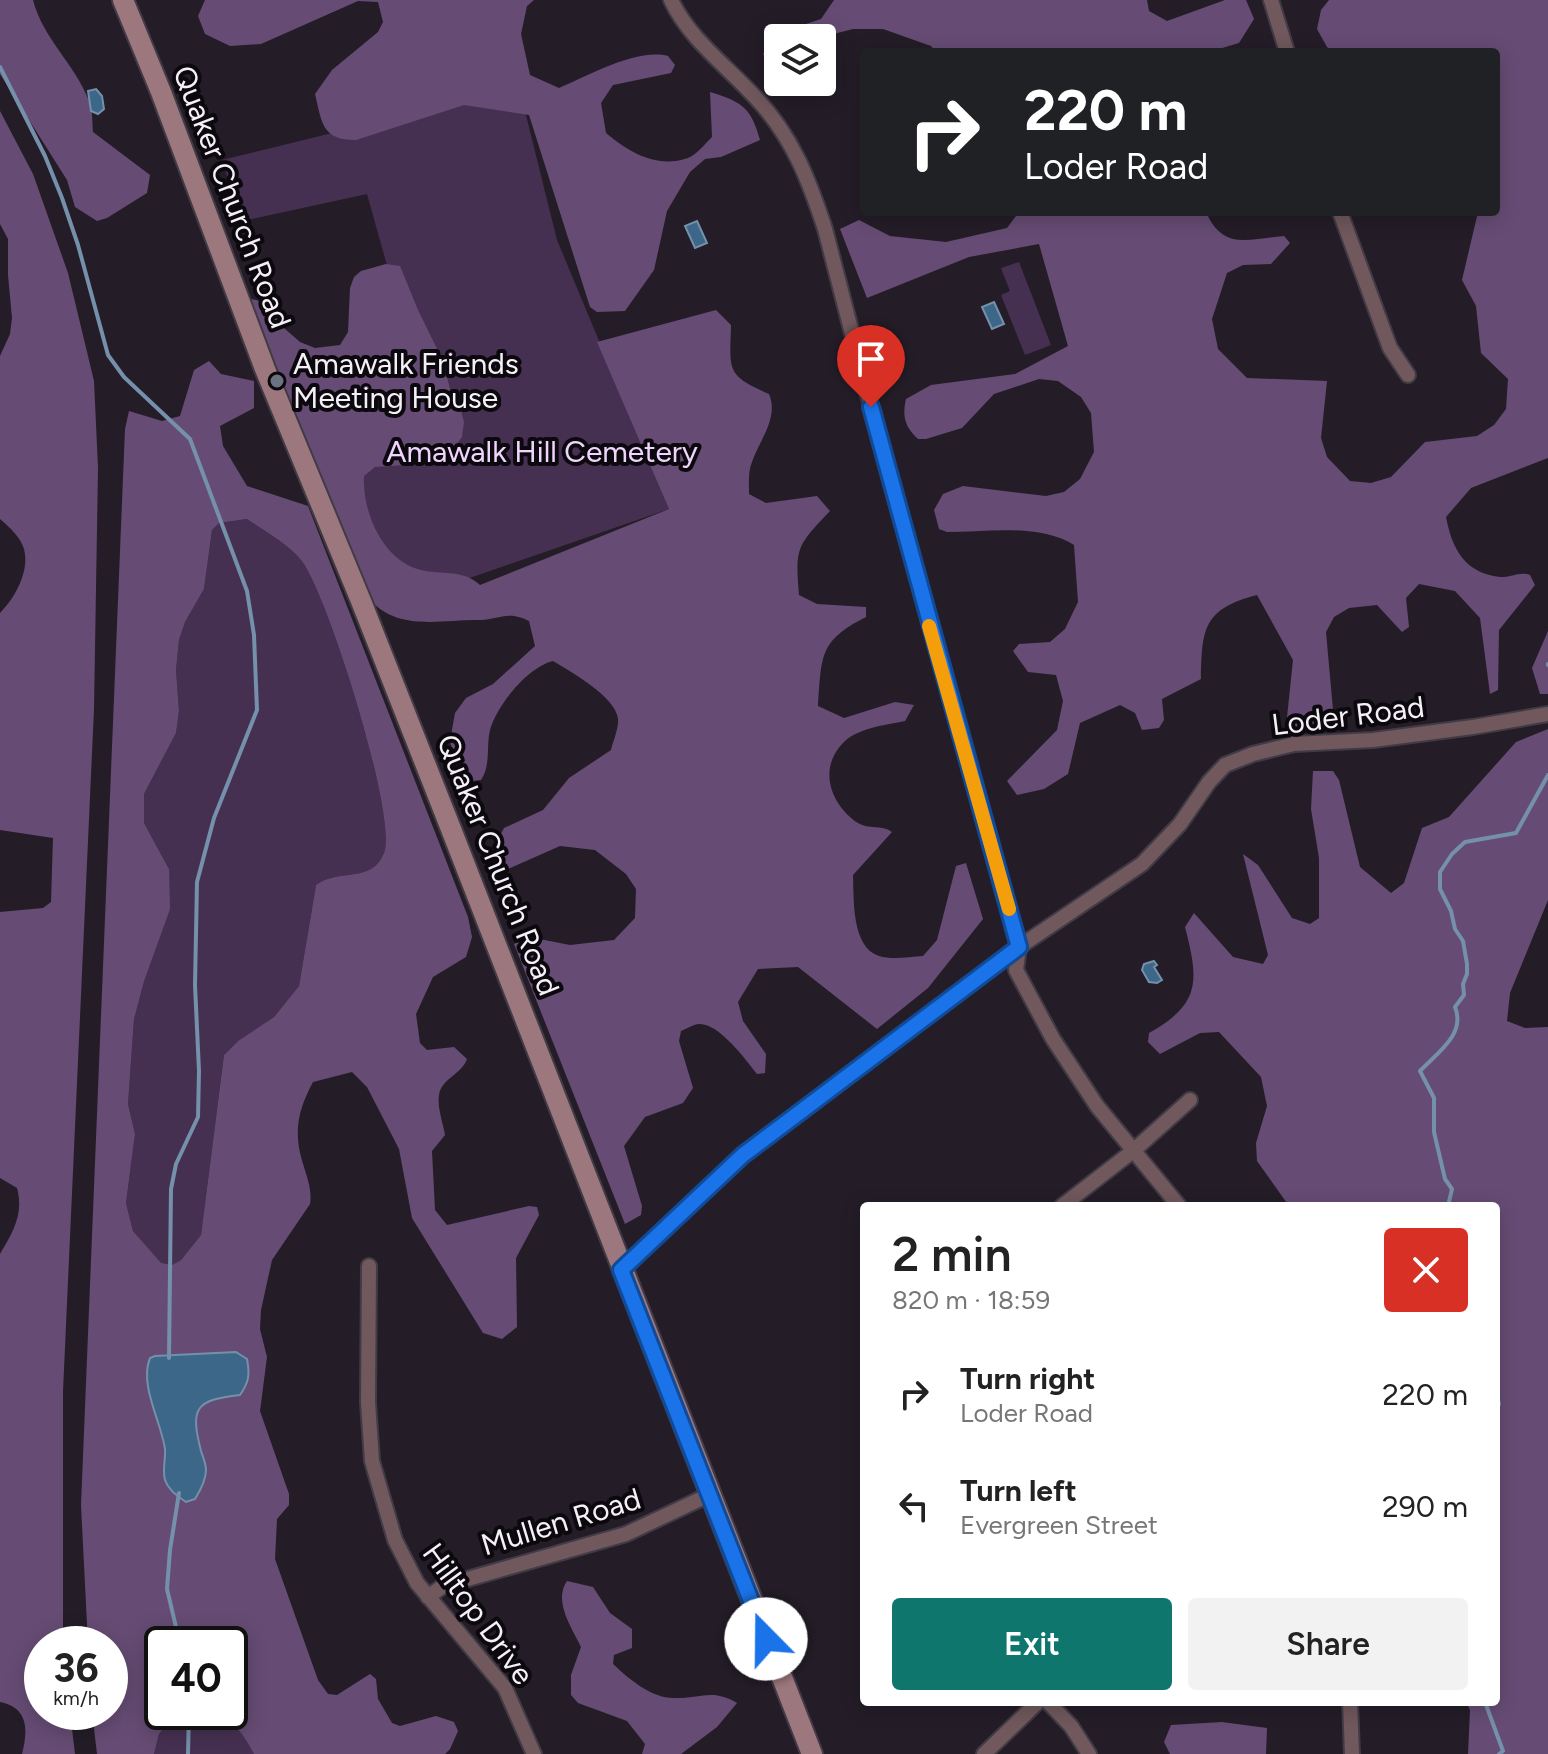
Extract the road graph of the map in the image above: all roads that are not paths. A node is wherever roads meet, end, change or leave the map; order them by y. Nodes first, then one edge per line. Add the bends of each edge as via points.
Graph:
1 (123, 0) edge
2 (671, 0) edge
3 (1271, 0) edge
4 (1286, 48) edge
5 (1341, 216) edge
6 (1408, 375) dead end
7 (1548, 714) edge
8 (1019, 947) junction
9 (1190, 1100) dead end
10 (1133, 1151) junction
11 (1067, 1202) edge
12 (1176, 1202) edge
13 (369, 1266) dead end
14 (621, 1270) junction
15 (709, 1495) junction
16 (428, 1597) junction
17 (1034, 1706) edge
18 (1052, 1706) edge
19 (1350, 1706) edge
20 (534, 1754) edge
21 (812, 1754) edge
22 (984, 1754) edge
23 (1089, 1754) edge
24 (1352, 1754) edge

1 - 14 street, Quaker Church Road via 556,1093
2 - 8 street via 691,32 756,97 788,138 809,181
3 - 4 street
5 - 6 street via 1390,348
7 - 8 street, Loder Road via 1373,740 1294,744 1225,765 1142,864
8 - 10 street via 1016,970 1053,1039
8 - 14 street, Loder Road via 743,1155
9 - 10 street
10 - 11 street
10 - 12 street
13 - 16 street, Hilltop Drive via 372,1461 395,1540
14 - 15 street, Quaker Church Road
15 - 16 street, Mullen Road via 626,1534 443,1586
15 - 21 street, Quaker Church Road
16 - 20 street, Hilltop Drive via 505,1688
17 - 22 street
18 - 23 street
19 - 24 street

